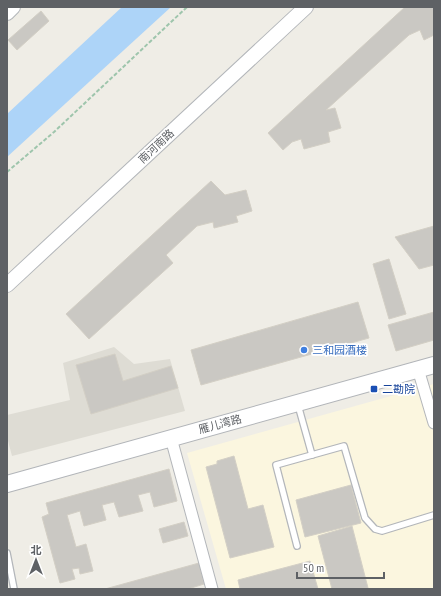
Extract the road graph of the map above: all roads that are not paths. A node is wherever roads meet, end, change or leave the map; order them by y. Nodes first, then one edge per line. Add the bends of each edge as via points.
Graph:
1 (13, 7) edge
2 (306, 7) edge
3 (7, 12) edge
4 (7, 285) edge
5 (434, 365) edge
6 (418, 369) junction
7 (297, 403) junction
8 (434, 423) edge
9 (171, 438) junction
10 (312, 455) junction
11 (7, 484) edge
12 (434, 515) edge
13 (297, 546) dead end
14 (7, 553) edge
15 (14, 589) edge
16 (212, 589) edge

1 - 3 street
2 - 4 street, 南河南路
5 - 6 main road, 雁儿湾路
6 - 7 main road, 雁儿湾路
6 - 8 street
7 - 9 main road, 雁儿湾路
7 - 10 lane
9 - 11 main road, 雁儿湾路
9 - 16 street
10 - 12 lane via 344,446 365,518 375,529 382,531
10 - 13 lane via 276,465
14 - 15 lane

